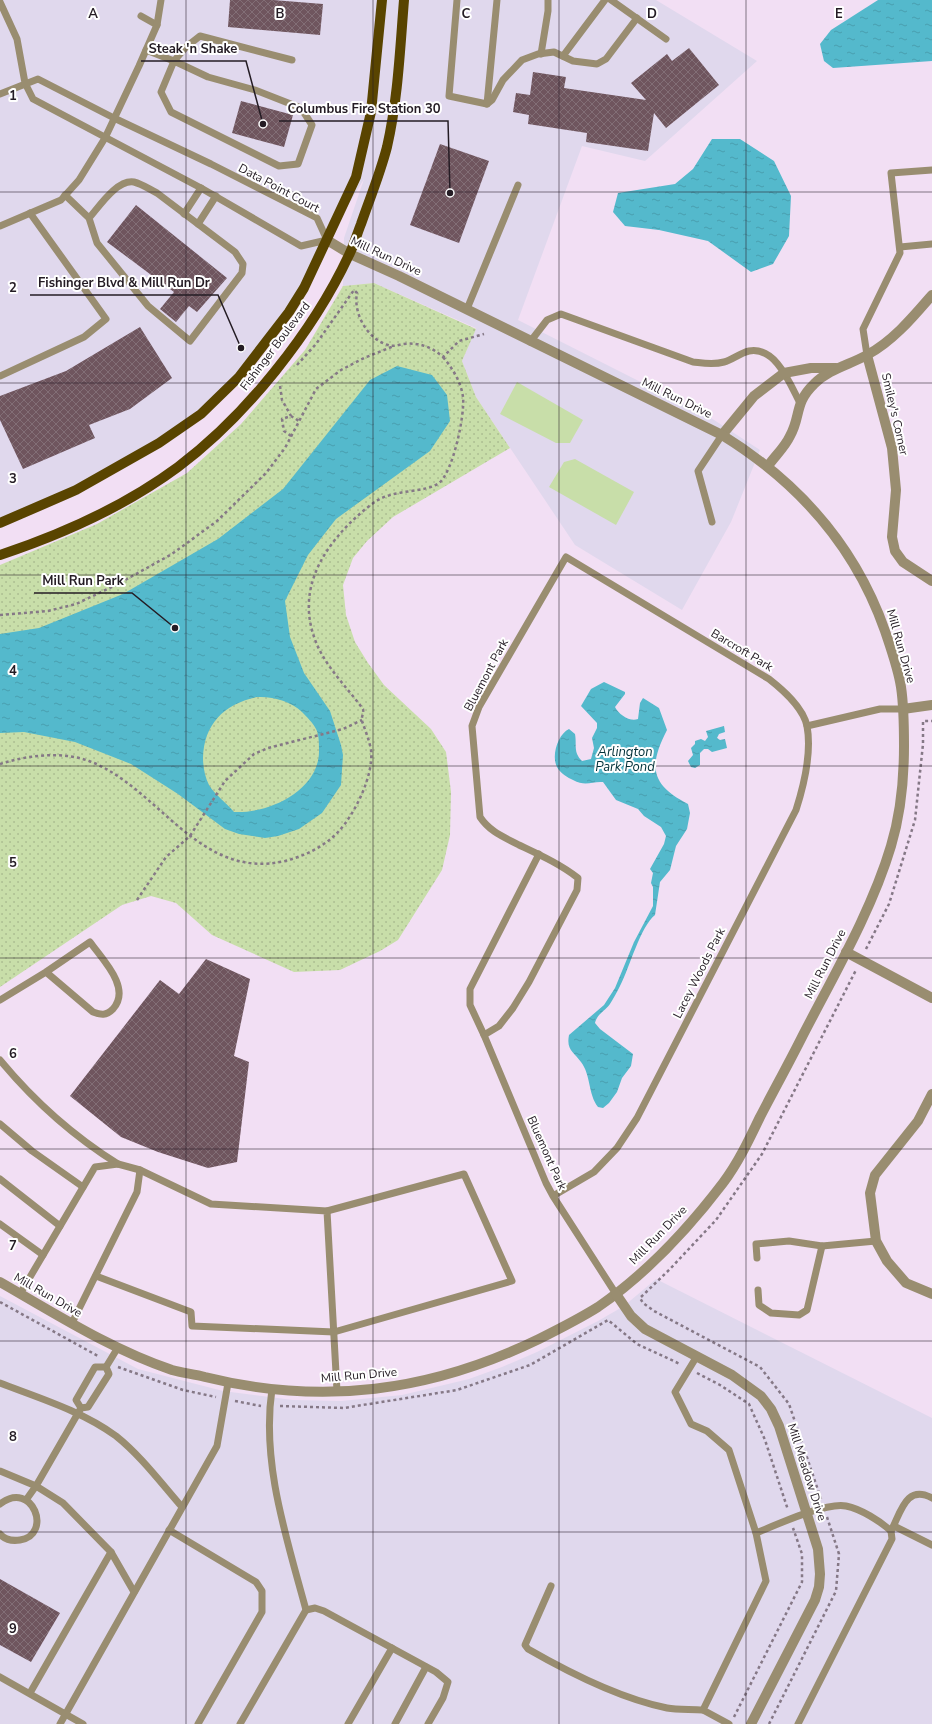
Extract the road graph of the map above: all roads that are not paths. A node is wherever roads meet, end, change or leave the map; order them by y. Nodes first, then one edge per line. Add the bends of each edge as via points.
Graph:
1 (161, 0) edge
2 (382, 0) edge
3 (404, 0) edge
4 (457, 0) edge
5 (497, 0) edge
6 (548, 0) edge
7 (605, 0) edge
8 (611, 0) edge
9 (0, 2) edge
10 (141, 16) dead end
11 (637, 18) junction
12 (157, 25) junction
13 (666, 39) dead end
14 (146, 50) junction
15 (542, 54) junction
16 (563, 56) junction
17 (292, 60) dead end
18 (174, 61) junction
19 (25, 83) junction
20 (0, 94) edge
21 (487, 104) junction
22 (114, 118) junction
23 (105, 138) junction
24 (932, 170) edge
25 (518, 185) dead end
26 (201, 188) junction
27 (65, 195) junction
28 (216, 196) junction
29 (30, 213) junction
30 (184, 214) junction
31 (89, 218) junction
32 (198, 224) junction
33 (0, 226) edge
34 (327, 240) junction
35 (932, 244) edge
36 (900, 247) junction
37 (350, 254) junction
38 (932, 295) edge
39 (467, 309) junction
40 (530, 342) junction
41 (867, 355) junction
42 (836, 368) junction
43 (784, 373) junction
44 (0, 376) edge
45 (800, 403) junction
46 (722, 435) junction
47 (768, 466) junction
48 (712, 522) dead end
49 (0, 523) edge
50 (0, 556) edge
51 (566, 557) joint
52 (932, 581) edge
53 (932, 705) edge
54 (904, 709) junction
55 (807, 726) junction
56 (538, 854) junction
57 (846, 952) junction
58 (46, 972) junction
59 (932, 998) edge
60 (0, 1000) edge
61 (484, 1035) junction
62 (0, 1060) edge
63 (932, 1094) edge
64 (0, 1124) edge
65 (118, 1164) junction
66 (140, 1170) junction
67 (0, 1179) edge
68 (84, 1187) junction
69 (553, 1196) junction
70 (327, 1211) junction
71 (0, 1224) edge
72 (60, 1226) junction
73 (876, 1241) junction
74 (822, 1246) junction
75 (43, 1255) junction
76 (757, 1258) dead end
77 (96, 1276) junction
78 (0, 1282) edge
79 (758, 1290) dead end
80 (20, 1294) junction
81 (616, 1294) junction
82 (932, 1294) edge
83 (72, 1323) junction
84 (334, 1332) junction
85 (118, 1348) junction
86 (697, 1356) junction
87 (108, 1365) junction
88 (0, 1383) edge
89 (228, 1383) junction
90 (272, 1390) junction
91 (337, 1391) junction
92 (79, 1411) junction
93 (0, 1471) edge
94 (36, 1486) junction
95 (932, 1498) edge
96 (26, 1500) junction
97 (0, 1504) edge
98 (182, 1507) junction
99 (806, 1513) junction
100 (893, 1528) junction
101 (169, 1530) junction
102 (756, 1532) junction
103 (0, 1534) edge
104 (932, 1545) edge
105 (111, 1552) junction
106 (550, 1586) dead end
107 (134, 1592) junction
108 (306, 1610) junction
109 (392, 1648) junction
110 (426, 1667) junction
111 (0, 1677) edge
112 (30, 1693) junction
113 (704, 1710) junction
114 (66, 1714) junction
115 (731, 1721) edge
116 (754, 1723) edge
117 (60, 1724) edge
118 (83, 1724) edge
119 (198, 1724) edge
120 (240, 1724) edge
121 (348, 1724) edge
122 (395, 1724) edge
123 (428, 1724) edge
124 (798, 1724) edge

1 - 12 lane
2 - 34 main road, Fishinger Boulevard via 371,112 365,145 356,178
3 - 37 main road, Fishinger Boulevard via 396,101 388,140 374,191
4 - 21 lane via 449,96
5 - 21 lane
6 - 15 lane
7 - 16 lane
8 - 11 lane
9 - 19 lane via 17,39
10 - 12 lane
11 - 13 lane
11 - 16 lane via 606,60 597,64
12 - 14 lane
14 - 18 lane
14 - 22 lane
15 - 16 lane via 554,52
15 - 21 lane via 522,60 503,80
17 - 18 lane via 200,36
18 - 18 lane via 161,92 171,112 279,166 298,164 312,125 302,108 255,90 208,77
19 - 20 lane, Data Point Court
19 - 22 lane, Data Point Court via 38,78
19 - 23 lane via 33,99
22 - 23 lane
22 - 34 lane, Data Point Court via 212,164 317,218
23 - 26 lane
23 - 27 lane via 79,180
24 - 36 lane via 891,173
25 - 39 lane
26 - 28 lane
26 - 30 lane
27 - 29 lane via 61,200
27 - 31 lane
28 - 32 lane
28 - 34 lane via 302,246
29 - 33 lane
29 - 44 lane via 106,319 84,337
30 - 31 lane via 157,193 144,186 126,182 118,186
30 - 32 lane
31 - 32 lane via 97,243 148,306 190,341 237,282 243,264 236,252
34 - 37 street, Mill Run Drive
34 - 49 main road, Fishinger Boulevard via 304,288 289,312 239,377 201,414 159,443 76,490
35 - 36 lane
36 - 41 lane via 900,253 863,329
37 - 39 street, Mill Run Drive
37 - 50 main road, Fishinger Boulevard via 307,327 254,396 209,441 178,467 85,523
38 - 41 street via 904,327
39 - 40 street, Mill Run Drive
40 - 43 lane via 547,320 561,314 693,362 723,362 750,351 759,352 772,358
40 - 46 street, Mill Run Drive
41 - 42 street
41 - 52 street, Smiley's Corner via 892,448 896,490 892,537 896,551 903,562
42 - 43 street via 811,368
42 - 45 street via 814,384
43 - 45 lane
43 - 46 street via 754,396
45 - 47 street via 790,436
46 - 47 street, Mill Run Drive
46 - 48 lane via 698,471
47 - 54 street, Mill Run Drive via 821,516 858,572 875,603 889,643
51 - 55 lane, Barcroft Park via 769,679 792,700
51 - 56 lane, Bluemont Park via 480,707 472,726 480,817 492,831
53 - 54 street
54 - 55 lane via 880,709
54 - 57 street, Mill Run Drive via 903,782 893,841 885,866
55 - 69 lane, Lacey Woods Park via 805,784 796,810 716,961 651,1092 633,1124 606,1160 594,1172
56 - 61 lane, Bluemont Park via 470,989 470,1005
56 - 61 lane, Bluemont Park via 564,867 578,878 577,890 514,1008 499,1026
57 - 59 street
57 - 81 street, Mill Run Drive via 726,1179 676,1238
58 - 58 lane via 93,1012 108,1014 115,1007 120,993 116,980 90,942
58 - 60 lane
61 - 69 lane, Bluemont Park
62 - 65 lane via 50,1112 86,1143
63 - 73 street via 918,1121 875,1175 870,1193
64 - 68 lane via 32,1151
65 - 66 lane
65 - 68 lane via 95,1167
66 - 70 lane via 211,1204
66 - 77 lane via 137,1192
67 - 72 lane
68 - 72 lane
69 - 81 lane, Bluemont Park
70 - 84 lane
70 - 84 lane via 464,1174 512,1281
71 - 75 lane
72 - 75 lane
73 - 74 lane
73 - 82 street via 887,1261 906,1283
74 - 76 lane via 789,1240 756,1244
74 - 79 lane via 807,1310 799,1315 763,1310 759,1305
75 - 80 lane
77 - 83 lane
77 - 84 lane via 191,1312 192,1326
78 - 80 street, Mill Run Drive
80 - 83 street, Mill Run Drive
81 - 86 street, Mill Meadow Drive via 631,1316 645,1329
81 - 91 street, Mill Run Drive via 550,1333 512,1352 470,1368 393,1387
83 - 85 street, Mill Run Drive
84 - 91 lane
85 - 87 lane
85 - 89 street, Mill Run Drive via 176,1371
86 - 99 street, Mill Meadow Drive via 732,1375 760,1396 771,1409 779,1426
86 - 102 lane via 675,1392 691,1424 707,1432 729,1450
87 - 92 lane via 109,1374 88,1408
87 - 92 lane via 96,1367 76,1400
88 - 92 lane
89 - 90 street, Mill Run Drive
89 - 98 lane via 217,1446
90 - 91 street, Mill Run Drive
90 - 108 lane via 268,1436 270,1454 285,1533
92 - 94 lane
92 - 98 lane via 115,1436 138,1457
93 - 94 lane
94 - 96 lane
94 - 105 lane via 63,1503
95 - 100 lane via 923,1493 916,1493 908,1498
96 - 97 lane via 12,1497
96 - 103 lane via 36,1510 34,1531 23,1540 15,1541 8,1540
98 - 101 lane
99 - 100 lane via 845,1506
99 - 102 lane
99 - 116 street, Mill Meadow Drive via 820,1561 819,1587
100 - 104 lane
100 - 124 lane via 892,1538
101 - 107 lane
101 - 119 lane via 256,1582 262,1591 262,1612
102 - 113 lane via 766,1582
105 - 107 lane
105 - 112 lane
106 - 113 lane via 525,1645 528,1649 565,1670 646,1703 669,1708
107 - 114 lane
108 - 109 lane via 315,1608 324,1611
108 - 120 lane
109 - 110 lane
109 - 121 lane
110 - 122 lane
110 - 123 lane via 448,1682 443,1698
111 - 112 lane
112 - 114 lane
113 - 115 lane
114 - 117 lane
114 - 118 lane

